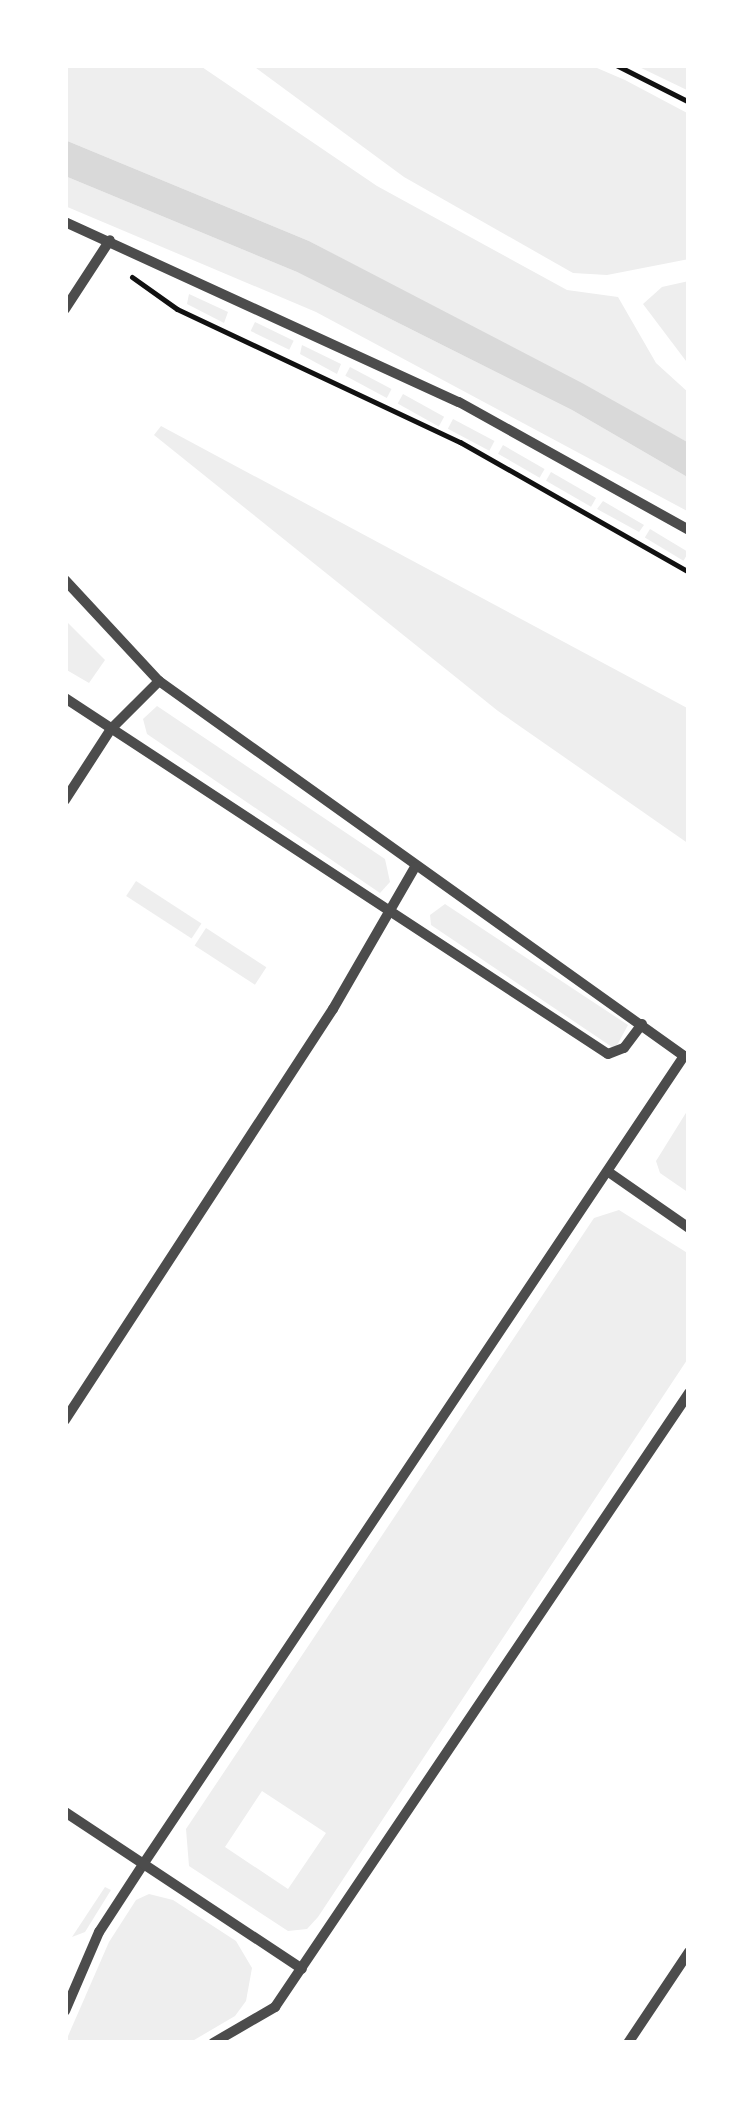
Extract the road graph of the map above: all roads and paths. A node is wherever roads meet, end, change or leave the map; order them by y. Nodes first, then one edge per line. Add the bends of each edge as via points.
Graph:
1 (616, 65) edge
2 (689, 102) edge
3 (65, 222) edge
4 (110, 240) junction
5 (101, 255) junction
6 (65, 309) edge
7 (689, 530) edge
8 (689, 572) edge
9 (65, 580) edge
10 (159, 681) junction
11 (65, 698) edge
12 (112, 730) junction
13 (65, 800) edge
14 (415, 867) junction
15 (392, 913) junction
16 (642, 1024) junction
17 (610, 1173) junction
18 (689, 1228) edge
19 (689, 1394) edge
20 (65, 1420) edge
21 (65, 1812) edge
22 (144, 1862) junction
23 (689, 1952) edge
24 (302, 1969) junction
25 (65, 2011) edge
26 (212, 2043) edge
27 (628, 2043) edge

1 - 2 path
3 - 4 street
4 - 5 street
4 - 7 street via 459,402
5 - 6 street
5 - 8 path via 176,308 460,442
9 - 10 street
10 - 12 street
10 - 14 street
11 - 12 street
12 - 13 street
12 - 15 street
14 - 15 street
14 - 16 street
15 - 16 street via 608,1054 624,1048
15 - 20 street
16 - 17 street via 684,1056
17 - 18 street
17 - 22 street
19 - 24 street
21 - 22 street
22 - 24 street
22 - 25 street via 99,1932
23 - 27 street
24 - 26 street via 275,2006

